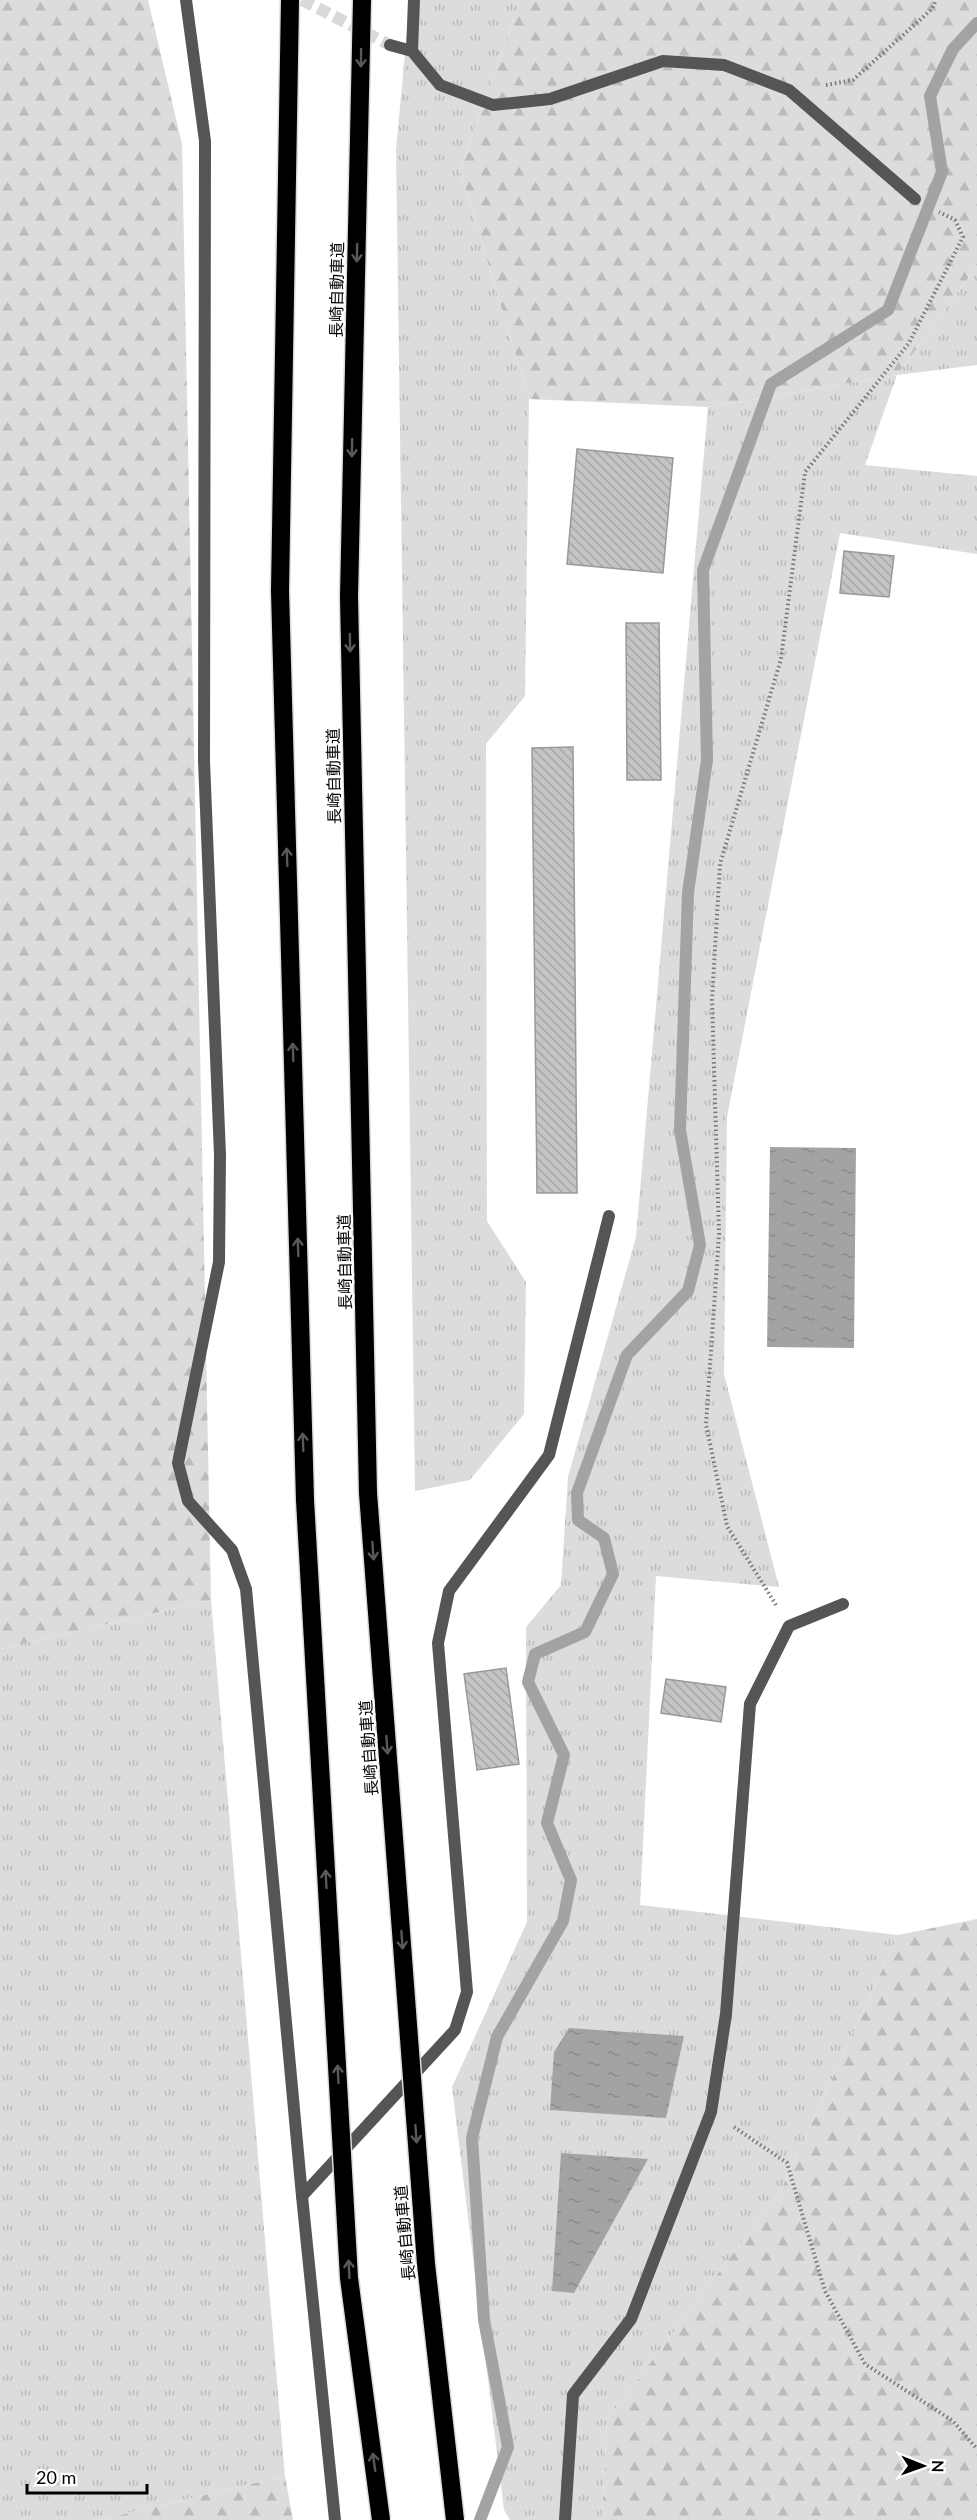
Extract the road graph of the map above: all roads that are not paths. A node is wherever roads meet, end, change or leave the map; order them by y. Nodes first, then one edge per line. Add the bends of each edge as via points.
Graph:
1 (186, 0) edge
2 (290, 0) edge
3 (362, 0) edge
4 (414, 0) edge
5 (390, 45) tunnel mouth
6 (412, 51) junction
7 (915, 199) dead end
8 (609, 1216) dead end
9 (843, 1604) dead end
10 (302, 2196) junction
11 (335, 2515) edge
12 (381, 2520) edge
13 (454, 2520) edge
14 (564, 2520) edge

1 - 10 street via 205,141 204,760 220,1155 219,1262 177,1463 188,1501 231,1550 246,1589
12 -> 2 highway, bridge via 349,2278 305,1500 280,591
3 -> 13 highway, 長崎自動車道, bridge via 349,597 368,1493 426,2264
4 - 6 street
5 - 6 street
6 - 7 street via 440,86 493,105 550,99 663,61 724,64 789,90
8 - 10 street via 549,1455 449,1591 438,1643 467,1992 454,2030
9 - 14 street via 789,1626 750,1704 726,2014 711,2112 631,2319 573,2396
10 - 11 street

